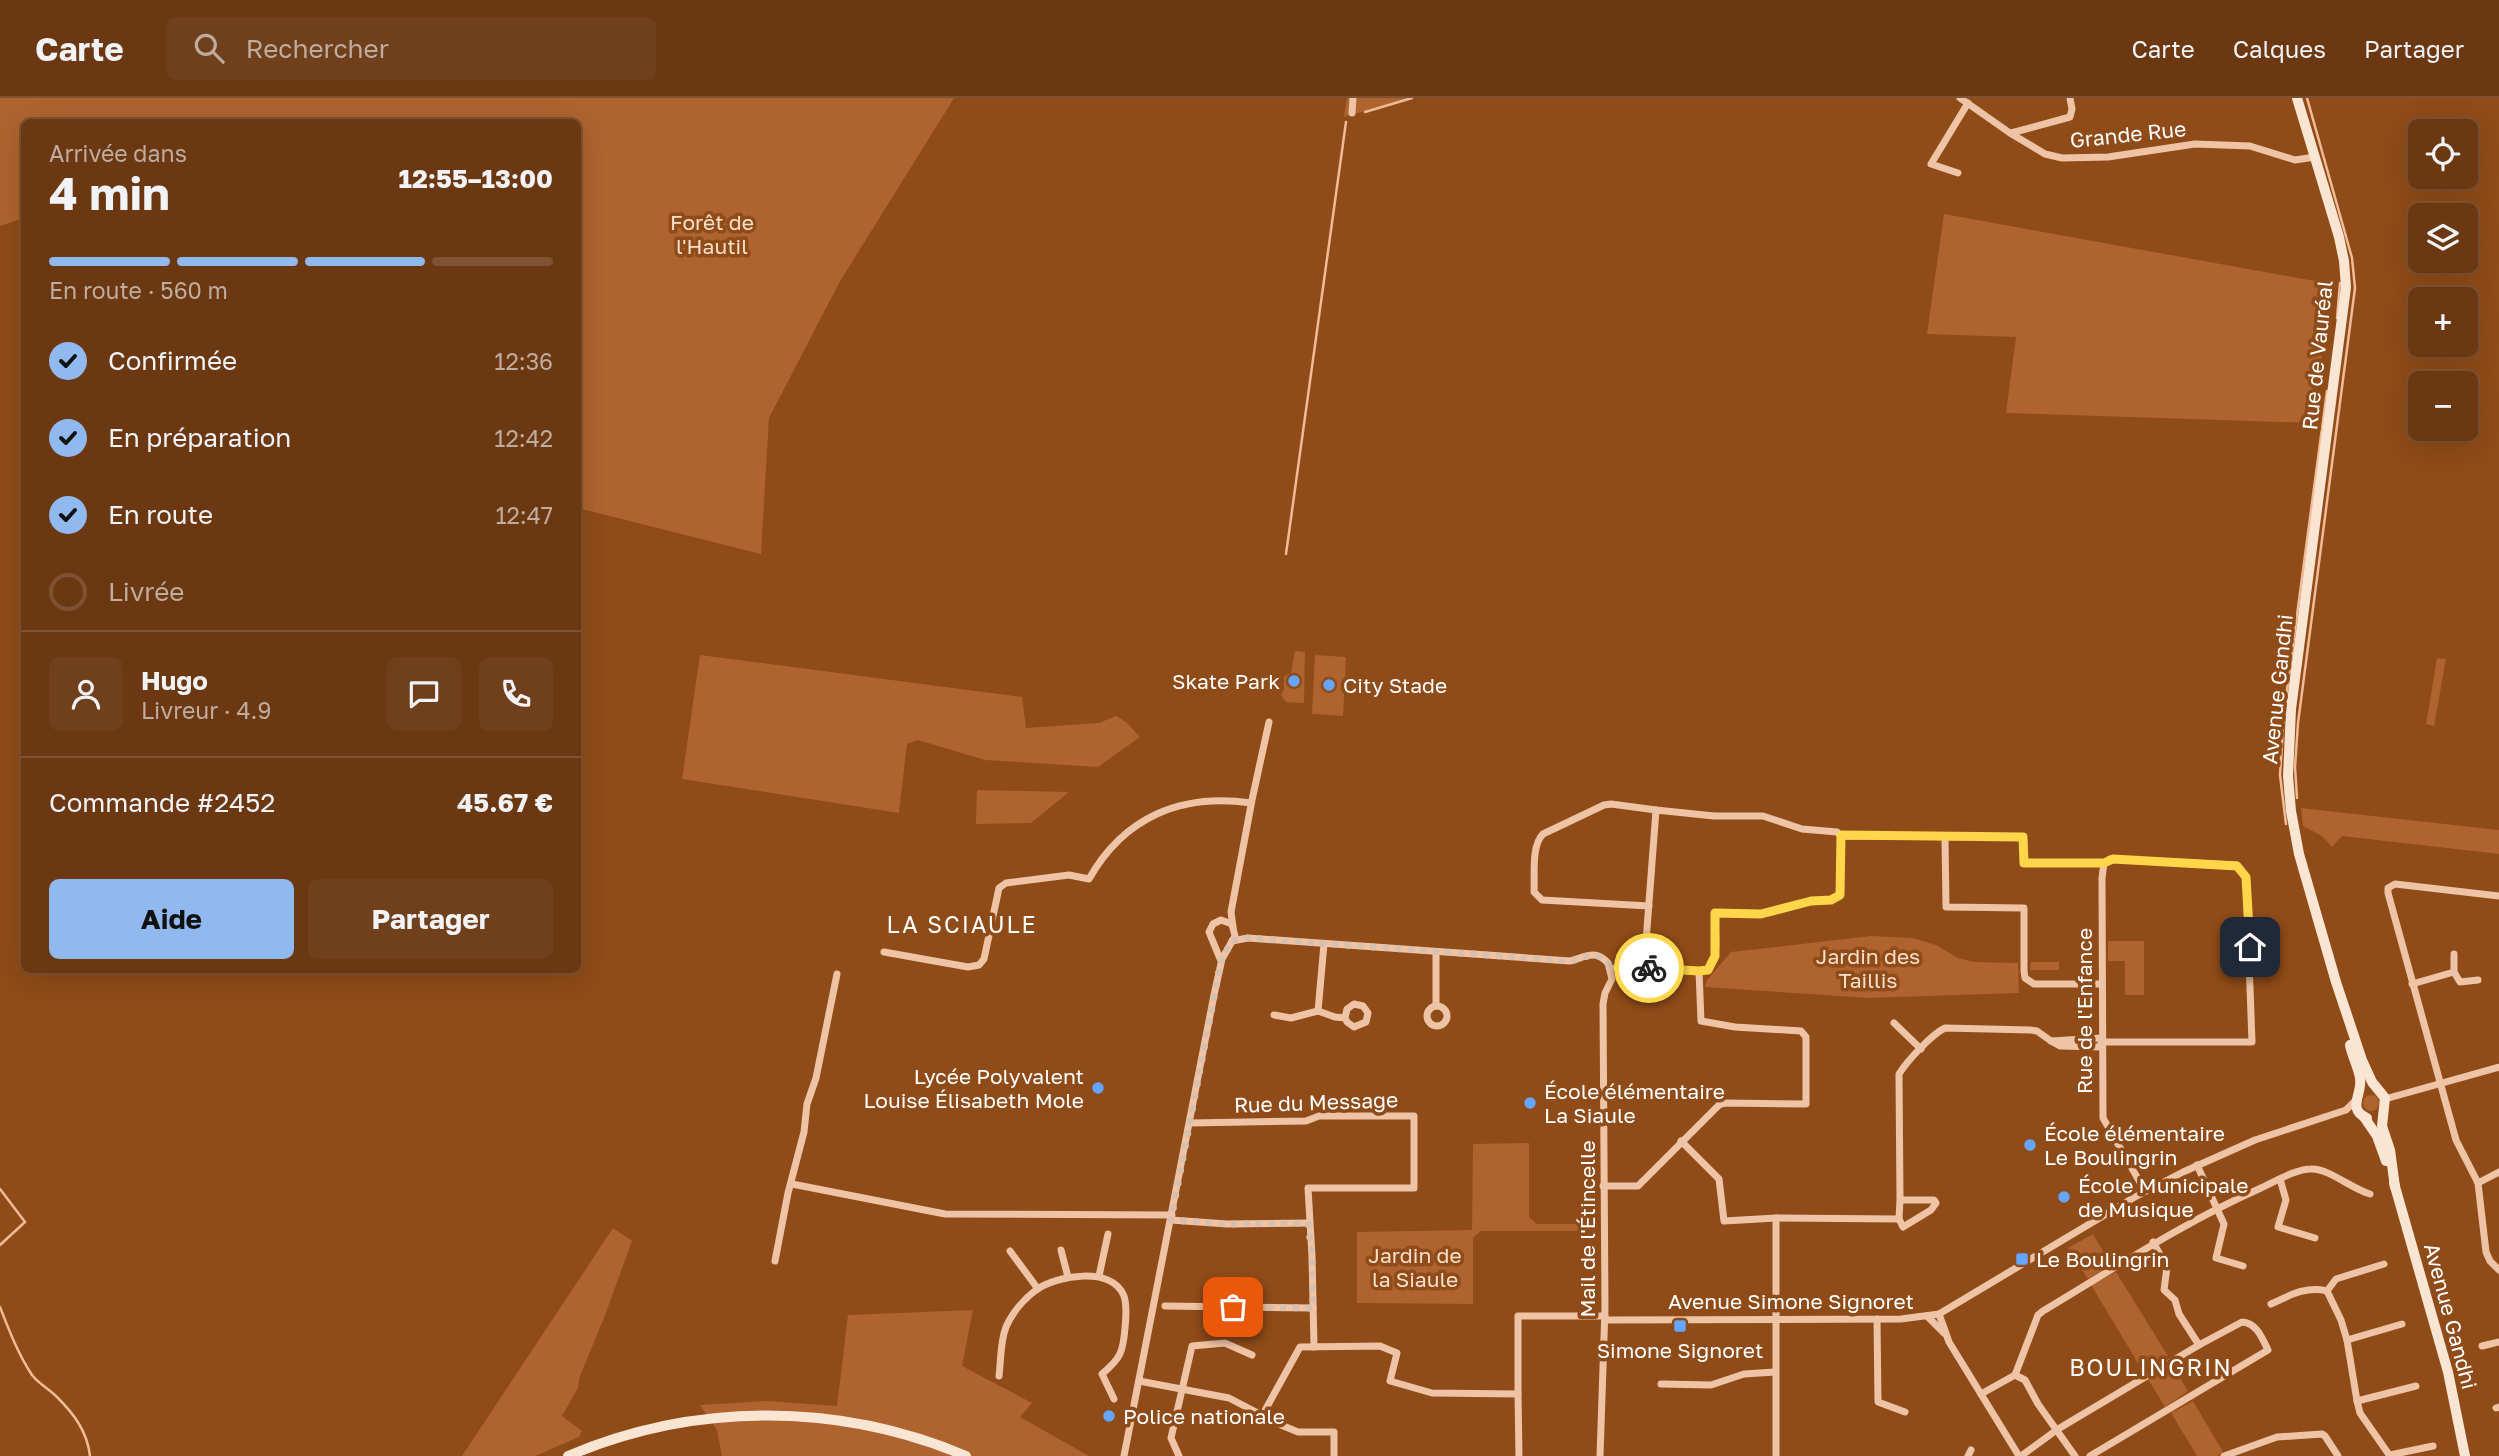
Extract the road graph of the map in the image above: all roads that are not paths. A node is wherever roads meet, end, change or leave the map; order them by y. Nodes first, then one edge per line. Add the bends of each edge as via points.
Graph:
1 (1353, 98) edge
2 (1960, 98) edge
3 (2070, 98) edge
4 (2297, 98) edge
5 (1968, 103) junction
6 (1352, 113) dead end
7 (2010, 133) junction
8 (2315, 157) junction
9 (1958, 173) dead end
10 (2314, 537) joint
11 (1269, 722) dead end
12 (1251, 803) junction
13 (1656, 810) junction
14 (1841, 835) junction
15 (1945, 838) junction
16 (2104, 863) junction
17 (2499, 895) edge
18 (1649, 906) junction
19 (1231, 912) junction
20 (1223, 920) junction
21 (1234, 928) junction
22 (1248, 938) junction
23 (1231, 942) junction
24 (1213, 943) junction
25 (1324, 944) junction
26 (884, 952) dead end
27 (1436, 952) junction
28 (2454, 954) dead end
29 (1221, 961) junction
30 (1611, 968) junction
31 (1644, 968) junction
32 (1699, 971) junction
33 (2454, 972) junction
34 (837, 974) dead end
35 (2477, 979) dead end
36 (2101, 984) junction
37 (2412, 984) junction
38 (1436, 1006) dead end
39 (2343, 1006) junction
40 (1318, 1011) junction
41 (1274, 1015) dead end
42 (1345, 1018) dead end
43 (1894, 1023) dead end
44 (2101, 1042) junction
45 (1921, 1049) junction
46 (2499, 1067) edge
47 (2439, 1083) junction
48 (2377, 1090) junction
49 (2356, 1099) junction
50 (2385, 1099) junction
51 (2346, 1110) junction
52 (2382, 1113) junction
53 (2362, 1115) junction
54 (1190, 1123) junction
55 (1681, 1142) junction
56 (2197, 1165) junction
57 (2499, 1172) edge
58 (2280, 1179) junction
59 (2478, 1183) junction
60 (792, 1184) junction
61 (1604, 1186) junction
62 (2395, 1187) junction
63 (2145, 1191) junction
64 (2370, 1194) dead end
65 (1900, 1199) junction
66 (2217, 1207) junction
67 (1171, 1218) junction
68 (1776, 1218) junction
69 (1899, 1219) junction
70 (1308, 1223) junction
71 (1108, 1234) dead end
72 (2315, 1238) dead end
73 (2153, 1242) junction
74 (1061, 1250) dead end
75 (1010, 1251) dead end
76 (2499, 1255) edge
77 (775, 1261) dead end
78 (2490, 1261) junction
79 (2384, 1264) dead end
80 (2243, 1266) dead end
81 (2499, 1270) edge
82 (1098, 1276) junction
83 (1068, 1277) junction
84 (1038, 1289) junction
85 (2327, 1291) junction
86 (2272, 1304) dead end
87 (1165, 1306) dead end
88 (1952, 1307) junction
89 (1313, 1308) junction
90 (1939, 1314) junction
91 (1928, 1317) junction
92 (1605, 1318) junction
93 (1775, 1318) junction
94 (1877, 1319) junction
95 (2402, 1324) dead end
96 (1947, 1336) junction
97 (2347, 1340) junction
98 (2499, 1342) edge
99 (2199, 1345) junction
100 (2482, 1346) dead end
101 (1314, 1347) junction
102 (1252, 1355) dead end
103 (1775, 1373) junction
104 (2015, 1375) junction
105 (999, 1376) dead end
106 (1139, 1381) junction
107 (1661, 1384) dead end
108 (2416, 1386) dead end
109 (1182, 1389) junction
110 (1518, 1394) junction
111 (1981, 1394) junction
112 (1114, 1399) dead end
113 (2357, 1401) junction
114 (1905, 1412) dead end
115 (1263, 1415) junction
116 (2058, 1429) junction
117 (2433, 1446) dead end
118 (2390, 1455) edge
119 (568, 1456) edge
120 (966, 1456) edge
121 (1124, 1456) edge
122 (1179, 1456) edge
123 (1334, 1456) edge
124 (1519, 1456) edge
125 (1601, 1456) edge
126 (1776, 1456) edge
127 (2020, 1456) edge
128 (2075, 1456) edge
129 (2090, 1456) edge
130 (2224, 1456) edge
131 (2338, 1456) edge
132 (2465, 1456) edge

1 - 6 street
2 - 5 street, Grande Rue
3 - 7 street via 2070,117
4 - 8 main road, Rue de Vauréal
5 - 7 street, Grande Rue
5 - 9 street via 1931,164
7 - 8 street, Grande Rue via 2045,154 2062,158 2108,158 2195,144 2250,146 2295,160
8 - 10 main road, Rue de Vauréal via 2341,244 2346,287
10 - 39 main road, Avenue Gandhi via 2292,698 2288,776 2297,846
11 - 12 street
12 - 19 street
12 - 26 street via 1206,800 1149,817 1113,845 1089,879 1069,875 1006,883 999,888 979,965
13 - 14 street via 1763,816
13 - 18 street
13 - 18 street via 1604,805 1543,834 1536,850 1534,892 1542,900
14 - 15 street
14 - 32 street via 1840,895 1761,914 1715,913 1715,956 1708,970
15 - 16 street via 2023,837 2024,863
15 - 36 street via 1946,907 2024,908 2028,982
16 - 36 street, Rue de l'Enfance
16 - 44 street via 2113,859 2242,869 2246,877 2252,1042
17 - 37 street via 2391,885 2390,904
18 - 31 street
19 - 20 street
19 - 21 street
20 - 21 street
20 - 24 street via 1210,929
21 - 22 street
21 - 23 street
22 - 23 street
22 - 25 street
23 - 24 street
23 - 29 street
24 - 29 street
25 - 27 street
25 - 40 street
27 - 30 street via 1570,961 1589,954 1603,957
27 - 38 street
28 - 33 street
29 - 54 street
30 - 31 street
30 - 61 street, Mail de l'Étincelle via 1612,979 1602,1003
31 - 32 street
32 - 55 street via 1701,1021 1804,1033 1806,1104 1725,1103
33 - 35 street via 2460,982
33 - 37 street
34 - 60 street
36 - 44 street, Rue de l'Enfance
37 - 47 street
39 - 48 main road, Avenue Gandhi
39 - 49 main road, Avenue Gandhi via 2361,1079
40 - 41 street via 1291,1018
40 - 42 street
43 - 45 street
44 - 45 street via 2051,1041 2030,1030 1945,1028
44 - 63 street, Rue de l'Enfance via 2103,1118
45 - 65 street via 1899,1074
46 - 47 street
47 - 50 street
47 - 59 street via 2456,1140
48 - 49 main road via 2366,1089
48 - 50 main road
49 - 51 street, Avenue Simone Signoret
49 - 53 main road
50 - 52 main road
51 - 53 street
51 - 56 street, Avenue Simone Signoret
52 - 53 main road via 2374,1118
52 - 62 main road, Avenue Gandhi
53 - 62 main road, Avenue Gandhi via 2377,1136
54 - 67 street
54 - 70 street, Rue du Message via 1414,1116 1414,1188 1308,1188
55 - 61 street via 1637,1186
55 - 68 street via 1719,1179 1724,1221
56 - 63 street, Avenue Simone Signoret
56 - 66 street
57 - 59 street
58 - 64 street via 2314,1168
58 - 66 street
58 - 72 street via 2286,1200 2278,1227
59 - 78 street
60 - 67 street via 945,1214
60 - 77 street
61 - 92 street, Mail de l'Étincelle
62 - 132 main road, Avenue Gandhi via 2448,1372
63 - 88 street, Avenue Simone Signoret
65 - 69 street
65 - 69 street via 1936,1203 1903,1227
66 - 73 street
66 - 80 street via 2224,1224 2216,1258
67 - 70 street via 1227,1224
67 - 106 street
68 - 69 street
68 - 93 street
70 - 89 street
71 - 82 street
73 - 99 street via 2167,1267 2164,1290 2175,1300
73 - 104 street via 2038,1315
74 - 83 street
75 - 84 street
76 - 78 street
78 - 81 street
79 - 85 street via 2336,1279
82 - 83 street
82 - 112 street via 1115,1283 1124,1296 1123,1349 1117,1362 1102,1374
83 - 84 street
84 - 105 street via 1017,1308 1005,1329
85 - 86 street via 2298,1291
85 - 97 street
87 - 89 street
88 - 90 street, Avenue Simone Signoret
88 - 96 street
89 - 101 street
90 - 91 street, Avenue Simone Signoret
90 - 96 street
91 - 94 street, Avenue Simone Signoret
91 - 96 street
92 - 93 street, Avenue Simone Signoret
92 - 110 street, Avenue Simone Signoret via 1518,1316
92 - 125 street, Mail de l'Étincelle
93 - 94 street, Avenue Simone Signoret
93 - 103 street
94 - 114 street via 1878,1402
95 - 97 street
96 - 111 street
97 - 113 street
98 - 100 street
99 - 116 street
99 - 129 street via 2246,1322 2255,1326 2269,1350
101 - 110 street via 1380,1346 1397,1353 1390,1381 1432,1393
101 - 115 street via 1300,1347
102 - 109 street via 1225,1343 1192,1346
103 - 107 street via 1744,1374 1711,1384
103 - 126 street
104 - 111 street
104 - 116 street via 2025,1380
106 - 109 street
106 - 121 street
108 - 113 street
109 - 115 street via 1229,1398
109 - 122 street via 1171,1438
110 - 124 street
111 - 127 street
113 - 118 street via 2360,1413
115 - 123 street via 1298,1432 1334,1432
116 - 127 street
116 - 128 street
117 - 118 street
119 - 120 main road via 658,1427 709,1418 770,1415 864,1424
130 - 131 street via 2277,1437 2322,1434

